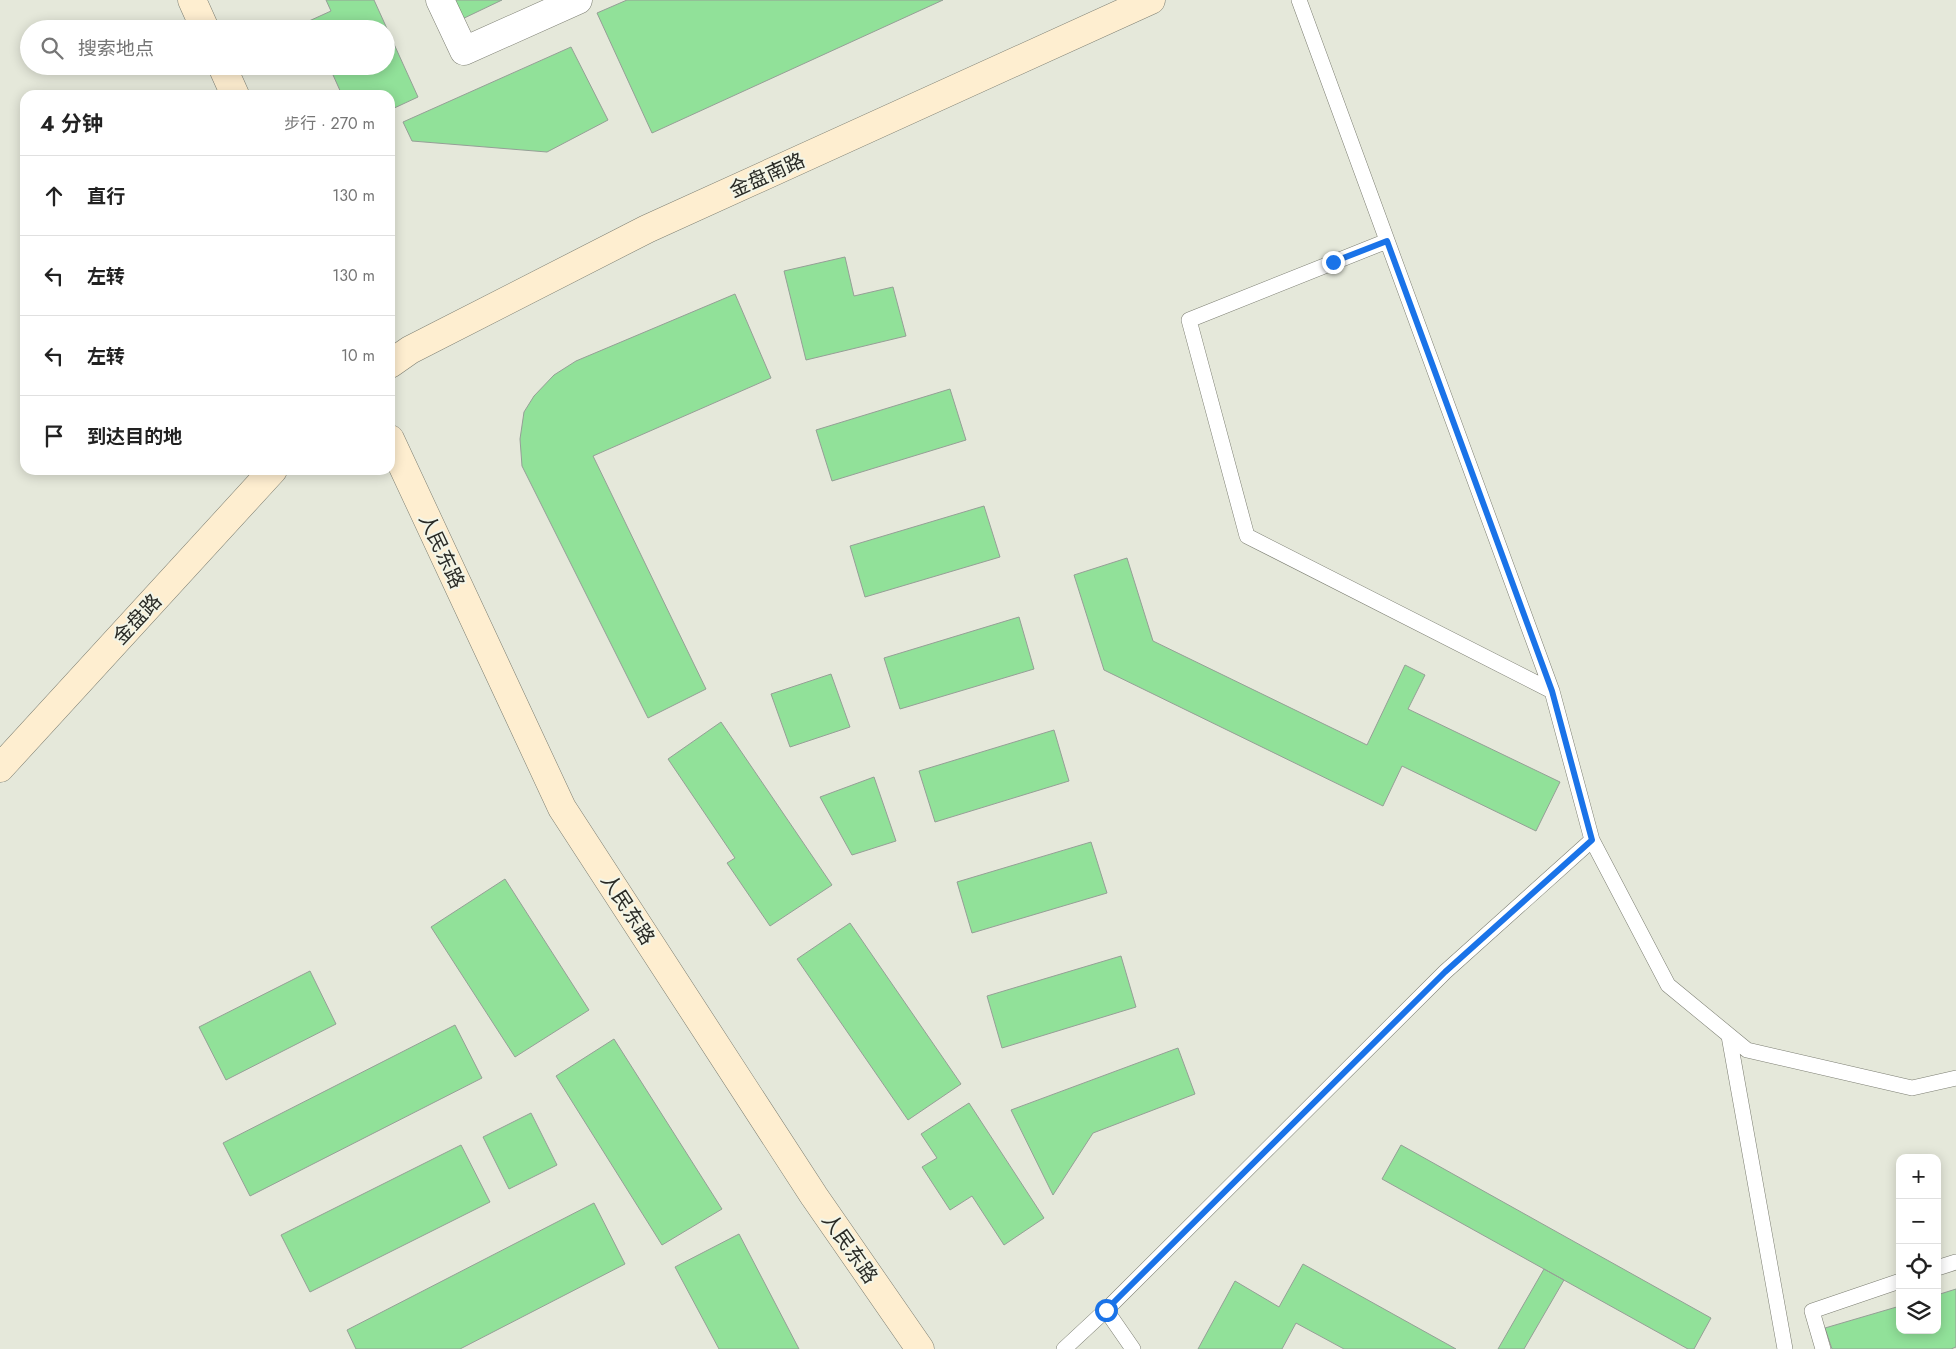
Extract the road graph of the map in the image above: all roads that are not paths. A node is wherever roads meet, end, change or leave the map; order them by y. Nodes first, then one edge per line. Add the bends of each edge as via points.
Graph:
1 (192, 0) edge
2 (440, 0) edge
3 (578, 0) edge
4 (1299, 0) edge
5 (1140, 2) edge
6 (201, 20) edge
7 (226, 75) edge
8 (233, 90) edge
9 (1387, 241) junction
10 (395, 360) edge
11 (395, 450) edge
12 (268, 475) edge
13 (1552, 691) junction
14 (0, 768) edge
15 (1592, 840) junction
16 (1729, 1036) junction
17 (1956, 1078) edge
18 (1956, 1262) edge
19 (1941, 1267) edge
20 (1896, 1282) edge
21 (1106, 1310) junction
22 (915, 1347) edge
23 (1064, 1349) edge
24 (1133, 1349) edge
25 (1785, 1349) edge
26 (1823, 1349) edge

1 - 6 main road
2 - 3 street via 464,51
4 - 9 lane
5 - 10 main road, 金盘南路 via 647,229
7 - 8 main road
9 - 13 lane
9 - 13 lane via 1188,320 1247,536
11 - 22 main road, 人民东路 via 562,808
12 - 14 main road, 金盘路
13 - 15 lane
15 - 16 lane via 1668,985
15 - 21 lane via 1445,972
16 - 17 lane via 1747,1050 1912,1088
16 - 25 lane
18 - 19 lane
20 - 26 lane via 1812,1311
21 - 23 lane
21 - 24 lane

